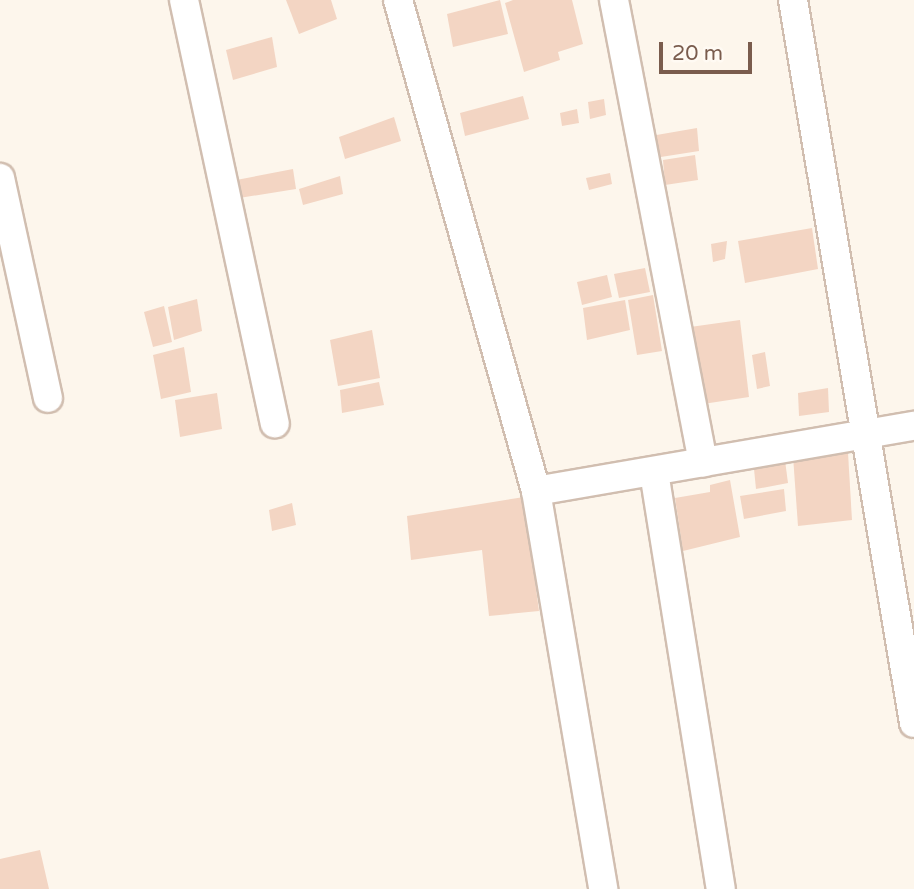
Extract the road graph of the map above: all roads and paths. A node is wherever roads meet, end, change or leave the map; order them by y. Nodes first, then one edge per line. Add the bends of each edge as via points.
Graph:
1 (184, 0) edge
2 (398, 0) edge
3 (614, 0) edge
4 (793, 0) edge
5 (0, 178) edge
6 (48, 398) dead end
7 (275, 423) dead end
8 (914, 426) edge
9 (867, 435) junction
10 (703, 463) junction
11 (654, 472) junction
12 (536, 491) junction
13 (914, 723) edge
14 (603, 889) edge
15 (721, 889) edge

1 - 7 street
2 - 12 street
3 - 10 street
4 - 9 street
5 - 6 street
8 - 9 street
9 - 10 street
9 - 13 street
10 - 11 street
11 - 12 street
11 - 15 street
12 - 14 street

